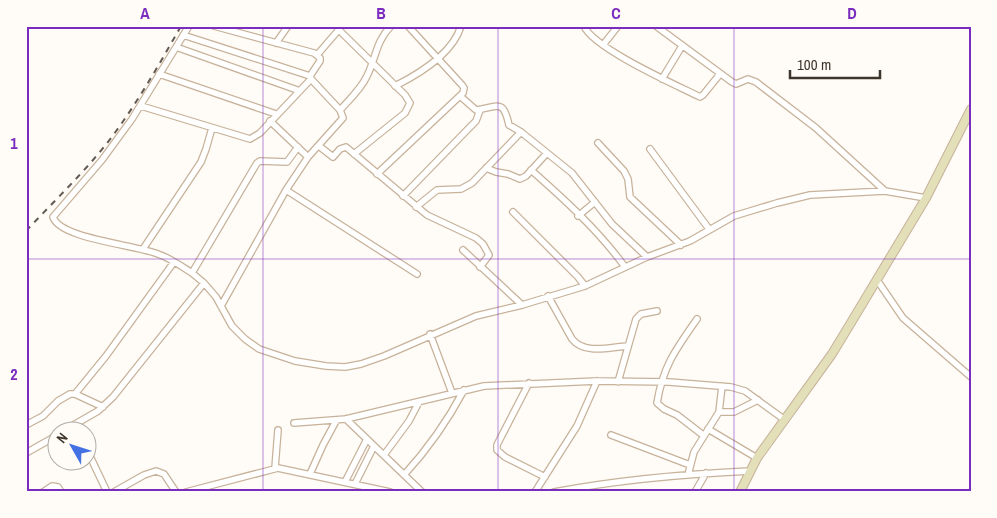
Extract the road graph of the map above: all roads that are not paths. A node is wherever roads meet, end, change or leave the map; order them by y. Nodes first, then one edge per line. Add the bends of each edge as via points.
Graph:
1 (189, 26) edge
2 (214, 26) edge
3 (288, 26) edge
4 (391, 26) edge
5 (408, 26) edge
6 (461, 26) edge
7 (584, 26) edge
8 (618, 26) edge
9 (656, 26) edge
10 (340, 28) edge
11 (237, 29) edge
12 (183, 34) junction
13 (276, 43) junction
14 (603, 45) junction
15 (682, 46) junction
16 (176, 47) junction
17 (317, 55) junction
18 (438, 58) junction
19 (372, 63) junction
20 (159, 74) junction
21 (720, 74) junction
22 (310, 78) junction
23 (662, 79) junction
24 (395, 86) junction
25 (300, 91) junction
26 (460, 96) junction
27 (140, 106) junction
28 (971, 109) edge
29 (340, 110) junction
30 (480, 110) junction
31 (276, 114) junction
32 (270, 121) junction
33 (212, 128) junction
34 (521, 132) junction
35 (598, 143) dead end
36 (319, 146) junction
37 (298, 147) junction
38 (650, 149) dead end
39 (548, 153) junction
40 (354, 154) junction
41 (308, 157) junction
42 (486, 168) junction
43 (531, 170) junction
44 (377, 174) junction
45 (286, 190) junction
46 (886, 191) junction
47 (403, 196) junction
48 (926, 198) junction
49 (595, 202) junction
50 (416, 207) junction
51 (513, 212) dead end
52 (578, 216) junction
53 (710, 229) junction
54 (681, 245) junction
55 (143, 249) junction
56 (463, 250) dead end
57 (647, 257) junction
58 (174, 262) junction
59 (480, 267) junction
60 (625, 267) junction
61 (192, 273) junction
62 (417, 274) dead end
63 (877, 280) junction
64 (204, 283) junction
65 (585, 286) junction
66 (548, 296) junction
67 (522, 305) junction
68 (221, 306) junction
69 (657, 311) dead end
70 (697, 319) dead end
71 (430, 334) junction
72 (628, 346) junction
73 (971, 377) edge
74 (597, 382) junction
75 (618, 382) junction
76 (660, 382) junction
77 (529, 383) junction
78 (722, 386) junction
79 (464, 390) junction
80 (452, 393) junction
81 (75, 394) junction
82 (758, 400) junction
83 (419, 402) junction
84 (104, 407) junction
85 (719, 412) junction
86 (346, 419) junction
87 (87, 420) edge
88 (785, 420) junction
89 (336, 421) junction
90 (294, 424) dead end
91 (26, 425) edge
92 (708, 429) junction
93 (278, 430) dead end
94 (611, 435) dead end
95 (704, 435) junction
96 (367, 439) junction
97 (48, 441) edge
98 (374, 446) junction
99 (26, 454) edge
100 (384, 455) junction
101 (757, 458) junction
102 (690, 465) junction
103 (275, 468) junction
104 (97, 470) edge
105 (750, 471) junction
106 (706, 473) junction
107 (310, 474) junction
108 (404, 475) junction
109 (688, 475) junction
110 (545, 477) junction
111 (345, 482) junction
112 (355, 484) junction
113 (582, 489) edge
114 (42, 492) edge
115 (61, 492) edge
116 (107, 492) edge
117 (114, 492) edge
118 (176, 492) edge
119 (186, 492) edge
120 (390, 492) edge
121 (422, 492) edge
122 (535, 492) edge
123 (554, 492) edge
124 (695, 492) edge
125 (740, 492) edge

1 - 12 street
2 - 11 street
3 - 13 street
4 - 19 street via 380,38
5 - 18 street
6 - 18 street
7 - 14 street via 590,36
8 - 14 street
9 - 15 street
10 - 17 street
10 - 19 street
11 - 13 street
12 - 16 street
12 - 22 street
13 - 17 street
14 - 23 street
15 - 21 street
15 - 23 street
16 - 20 street
16 - 25 street
17 - 22 street via 320,61
18 - 24 street
18 - 26 street via 462,85
19 - 24 street
19 - 29 street via 362,85
20 - 27 street
20 - 31 street
21 - 23 street via 700,96
21 - 46 street via 736,84 748,78 756,82 816,128
22 - 25 street
22 - 29 street
24 - 40 street via 408,99 409,108
25 - 31 street
26 - 30 street via 473,109
26 - 44 street
27 - 33 street
27 - 55 street via 102,160 54,217 58,224 78,235
28 - 48 street
29 - 36 street via 343,118
30 - 34 street via 500,107 508,115 509,125
30 - 47 street via 476,121
31 - 32 street
32 - 33 street via 250,139
32 - 37 street
33 - 55 street via 201,162
34 - 39 street
34 - 42 street
35 - 54 street via 624,171 630,197
36 - 40 street via 333,157 343,147
36 - 41 street
37 - 41 street
37 - 61 street via 287,162 257,163
38 - 53 street
39 - 43 street
39 - 49 street via 572,173
40 - 44 street
41 - 45 street
42 - 43 street via 520,180
42 - 50 street via 466,187 437,190
43 - 52 street
44 - 47 street
45 - 62 street
45 - 68 street
46 - 48 street
46 - 53 street via 801,197 734,216
47 - 50 street
48 - 63 street
49 - 52 street
49 - 57 street via 612,224
50 - 59 street via 476,238 489,255
51 - 65 street
52 - 60 street
53 - 54 street
54 - 57 street
55 - 58 street
56 - 59 street
57 - 60 street
58 - 61 street
58 - 81 street
59 - 67 street
60 - 65 street
61 - 64 street
63 - 73 street via 903,318
63 - 88 street via 832,354
64 - 68 street
64 - 84 street
65 - 66 street
66 - 67 street
66 - 72 street via 577,345 585,348
67 - 71 street via 476,316
68 - 71 street via 232,326 259,349 295,361 326,366 360,364
69 - 72 street via 637,316
70 - 76 street via 672,356
71 - 80 street
72 - 75 street
74 - 75 street
74 - 77 street
74 - 110 street via 577,426
75 - 76 street
76 - 78 street
76 - 95 street via 659,406 677,414
77 - 79 street
77 - 110 street via 497,450
78 - 82 street via 745,392
78 - 85 street
79 - 80 street
79 - 108 street via 451,413
80 - 83 street
81 - 84 street
81 - 91 street via 64,396 43,416
82 - 85 street via 734,412
82 - 88 street
83 - 86 street
83 - 100 street
84 - 87 street
85 - 92 street
86 - 89 street
86 - 96 street
88 - 101 street
89 - 90 street
89 - 107 street
92 - 95 street
92 - 101 street
93 - 103 street
94 - 102 street
95 - 102 street
96 - 98 street
96 - 111 street
97 - 99 street
98 - 100 street
98 - 112 street
100 - 108 street
101 - 105 street
102 - 109 street
103 - 107 street
103 - 119 street
104 - 116 street
105 - 106 street
105 - 125 street
106 - 109 street
106 - 124 street
107 - 111 street
108 - 121 street
109 - 113 street
110 - 122 street
111 - 112 street
112 - 120 street
113 - 123 street
114 - 115 street via 52,486
117 - 118 street via 156,470 164,474

